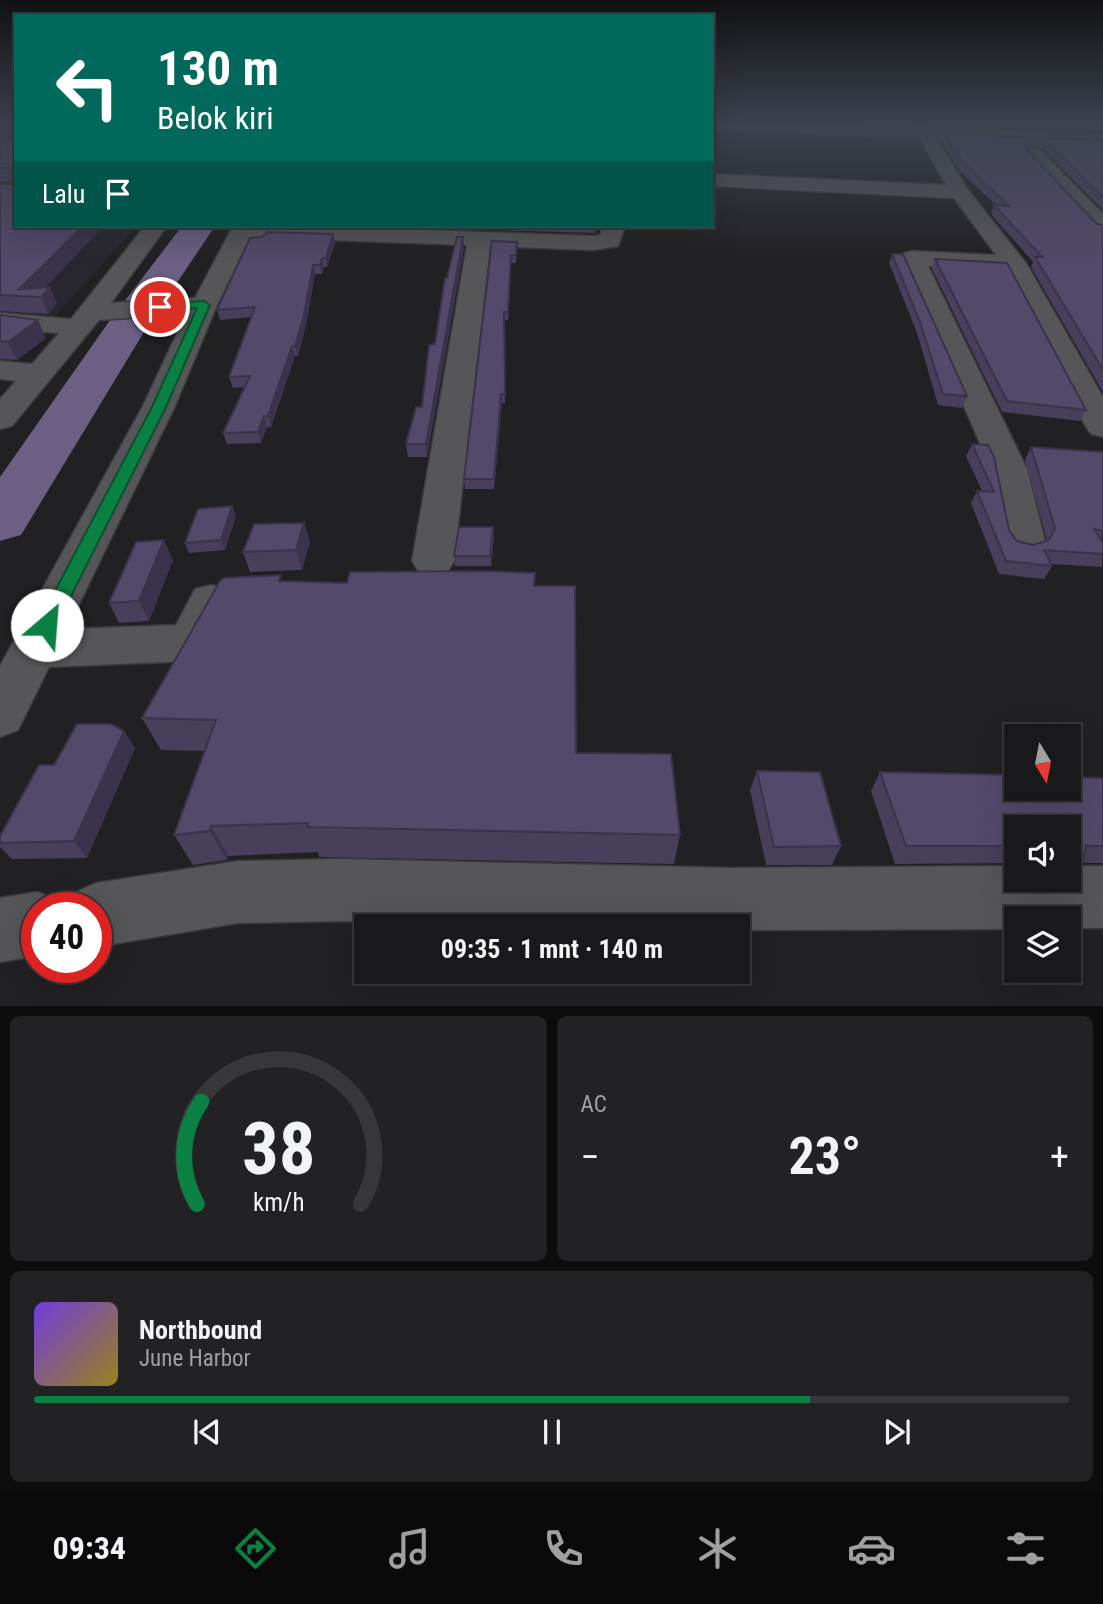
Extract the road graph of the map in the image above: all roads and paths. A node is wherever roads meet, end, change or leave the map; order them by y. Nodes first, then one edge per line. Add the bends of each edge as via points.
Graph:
1 (782, 169) edge
2 (945, 169) edge
3 (1048, 169) edge
4 (714, 180) edge
5 (956, 184) junction
6 (1103, 227) edge
7 (154, 228) edge
8 (613, 228) edge
9 (241, 230) edge
10 (479, 239) junction
11 (133, 255) junction
12 (1014, 263) junction
13 (195, 305) junction
14 (99, 311) junction
15 (0, 321) edge
16 (61, 325) junction
17 (21, 372) edge
18 (159, 407) junction
19 (0, 419) edge
20 (1103, 427) edge
21 (1025, 541) edge
22 (397, 585) edge
23 (252, 590) edge
24 (190, 643) junction
25 (34, 649) junction
26 (163, 691) edge
27 (0, 715) edge
28 (1103, 898) edge
29 (112, 912) edge
30 (21, 927) edge
31 (0, 930) edge

1 - 5 street
2 - 5 street
3 - 6 street
4 - 5 street
5 - 12 street
7 - 11 street
8 - 10 street via 610,241
9 - 10 street
9 - 13 street
9 - 18 street via 251,239 202,354 184,389
10 - 22 street via 444,496 449,573
11 - 14 street
11 - 16 street via 106,269
12 - 20 street
12 - 21 street via 912,258 1009,469
13 - 14 street
13 - 18 street
14 - 17 street
15 - 16 street
16 - 17 street
17 - 19 street
18 - 25 street
23 - 24 street via 226,591 213,597
24 - 25 street
24 - 26 street
25 - 27 street
28 - 29 street via 731,899 342,890 238,892
30 - 31 street

